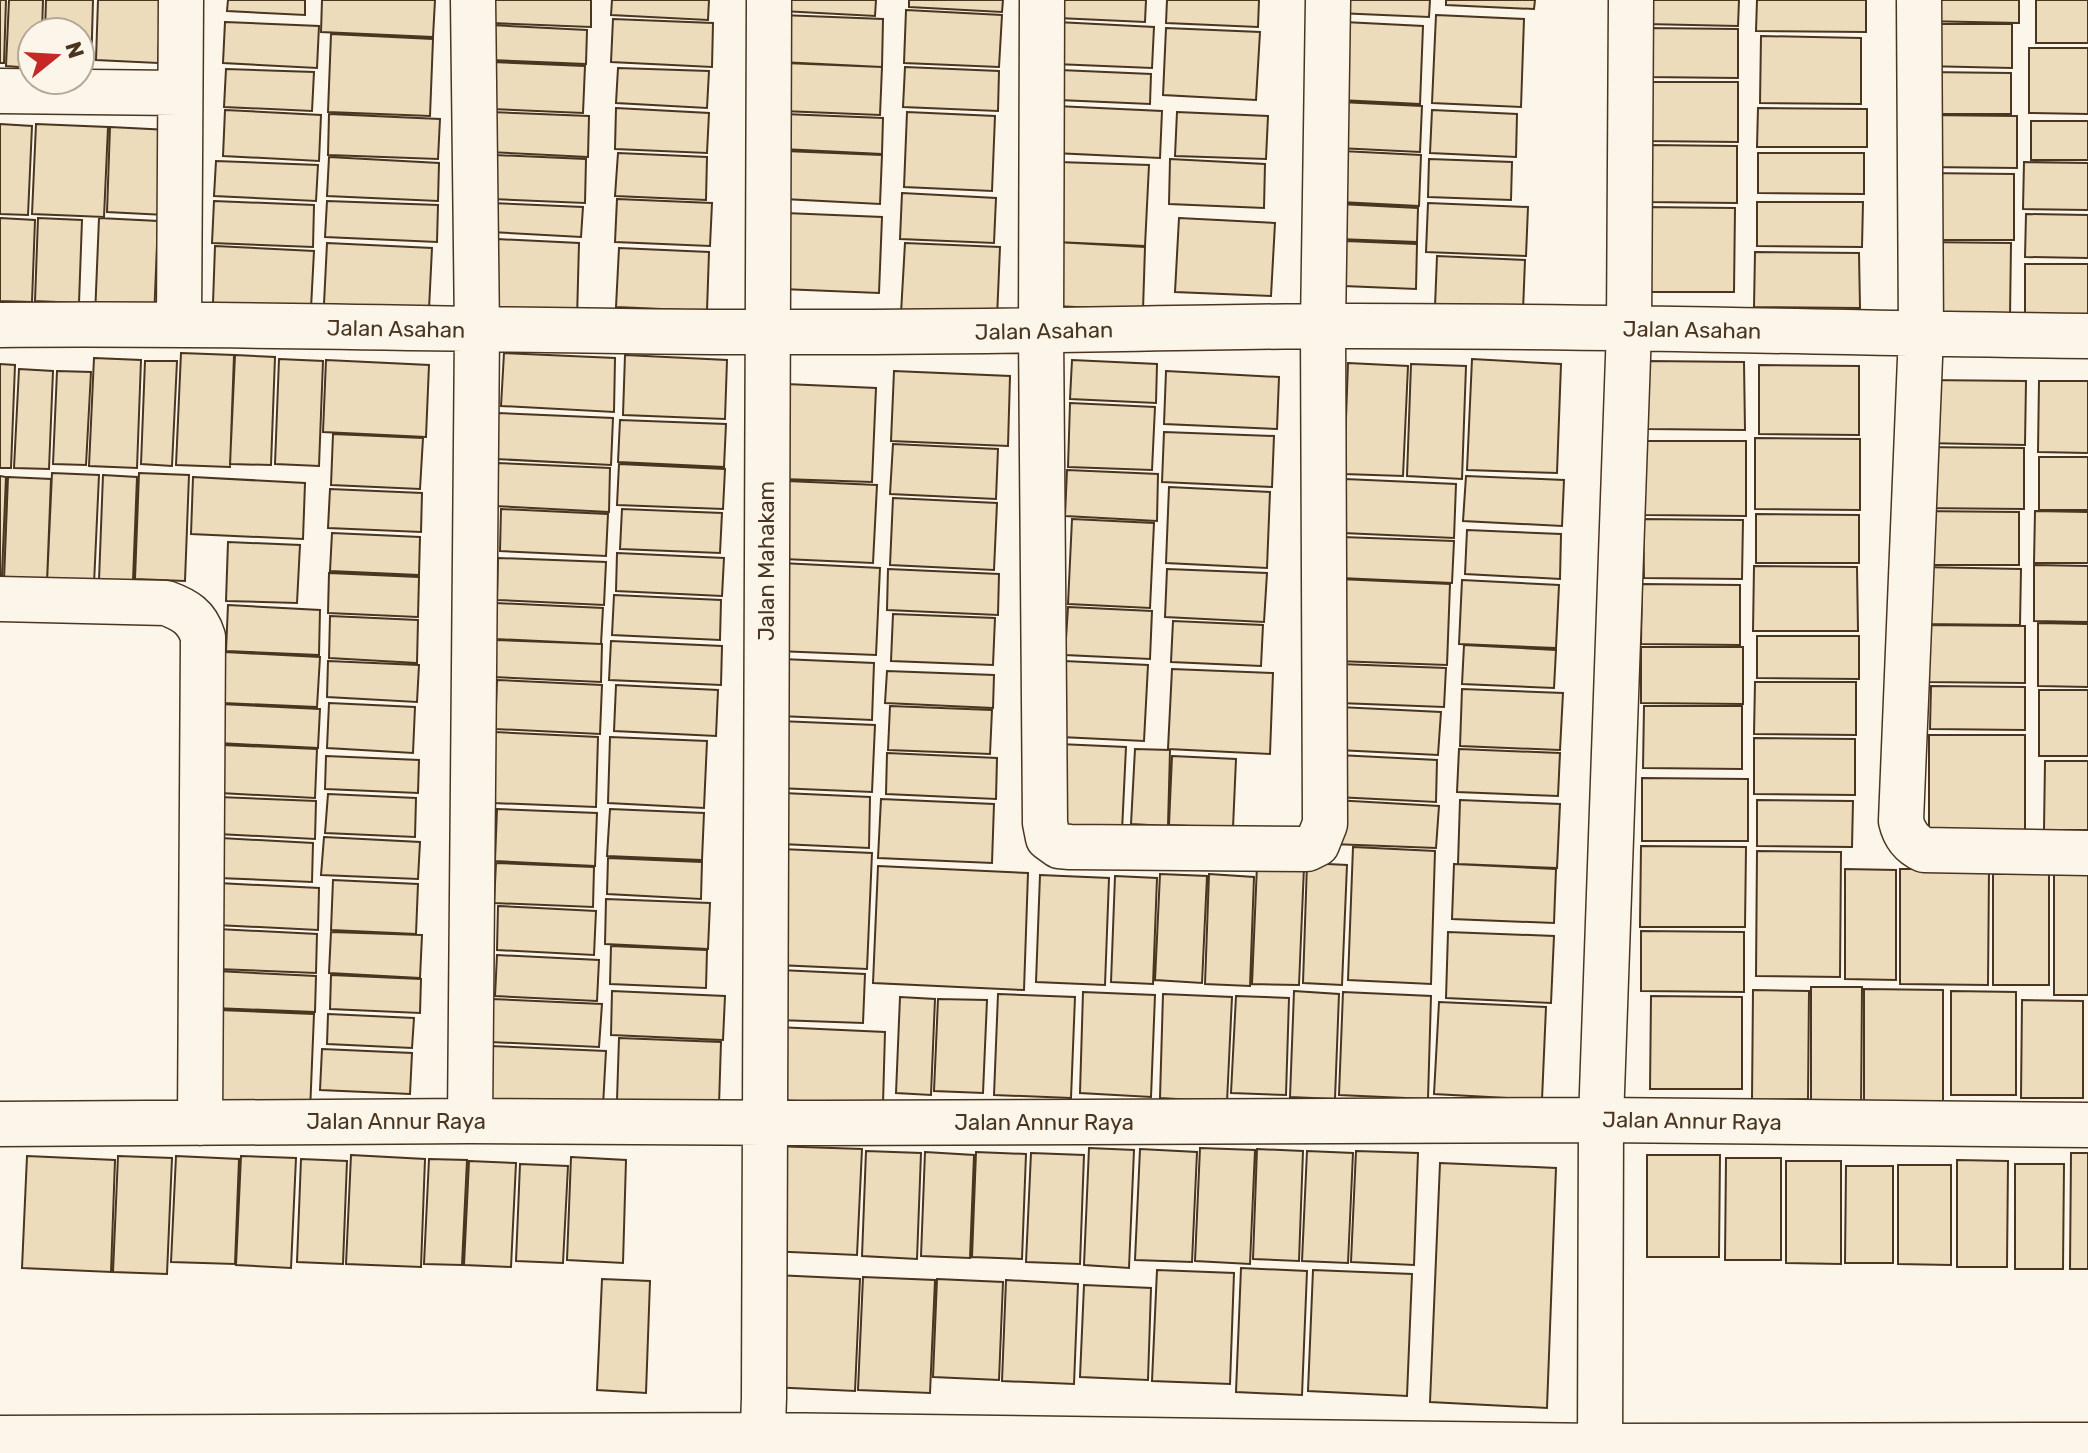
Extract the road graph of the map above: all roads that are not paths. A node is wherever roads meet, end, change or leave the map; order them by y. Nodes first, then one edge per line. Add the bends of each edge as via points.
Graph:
1 (181, 0) edge
2 (473, 0) edge
3 (769, 0) edge
4 (1042, 0) edge
5 (1328, 0) edge
6 (1631, 0) edge
7 (1919, 0) edge
8 (0, 91) edge
9 (178, 93) junction
10 (179, 323) junction
11 (0, 325) edge
12 (1323, 326) junction
13 (1629, 329) junction
14 (477, 331) junction
15 (767, 332) junction
16 (1041, 332) junction
17 (1921, 334) junction
18 (2088, 336) edge
19 (0, 599) edge
20 (2088, 853) edge
21 (1601, 1120) junction
22 (470, 1121) junction
23 (1, 1122) edge
24 (200, 1123) junction
25 (766, 1123) junction
26 (2088, 1125) edge
27 (0, 1438) edge
28 (763, 1444) edge
29 (2088, 1445) edge
30 (1600, 1449) edge

1 - 9 street
2 - 14 street
3 - 15 street, Jalan Mahakam
4 - 16 street
5 - 12 street
6 - 13 street
7 - 17 street
8 - 9 street
9 - 10 street
10 - 11 street, Jalan Asahan
10 - 14 street, Jalan Asahan
12 - 13 street, Jalan Asahan
12 - 16 street, Jalan Asahan
12 - 16 street via 1325,824 1317,844 1307,849 1070,847 1048,838
13 - 17 street, Jalan Asahan
13 - 21 street
14 - 15 street, Jalan Asahan
14 - 22 street
15 - 16 street, Jalan Asahan
15 - 25 street, Jalan Mahakam
17 - 18 street, Jalan Asahan
17 - 20 street via 1904,831 1924,850
19 - 24 street via 166,603 191,615 200,628
21 - 25 street, Jalan Annur Raya
21 - 26 street, Jalan Annur Raya
21 - 30 street
22 - 24 street, Jalan Annur Raya
22 - 25 street, Jalan Annur Raya
23 - 24 street, Jalan Annur Raya
25 - 28 street, Jalan Mahakam
27 - 28 street
28 - 30 street
29 - 30 street

